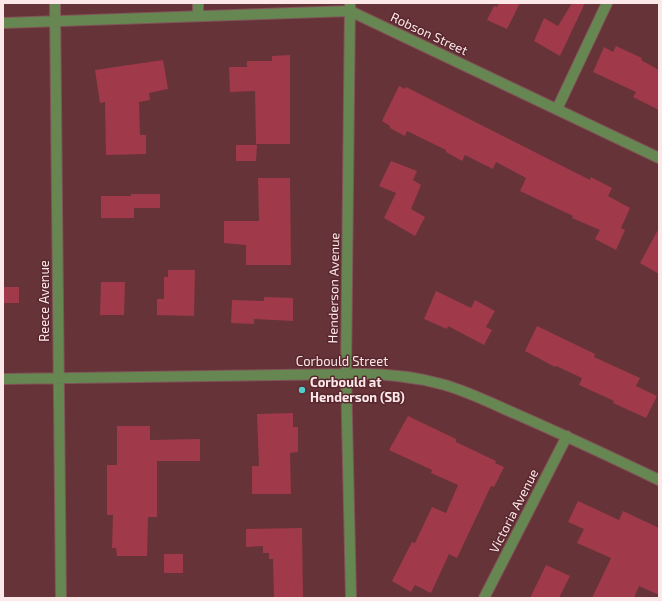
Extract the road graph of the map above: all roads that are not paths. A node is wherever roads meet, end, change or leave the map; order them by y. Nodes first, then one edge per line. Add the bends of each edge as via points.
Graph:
1 (55, 3) edge
2 (198, 3) edge
3 (607, 3) edge
4 (350, 7) edge
5 (198, 16) junction
6 (56, 22) junction
7 (3, 23) edge
8 (557, 109) junction
9 (659, 158) edge
10 (346, 374) junction
11 (3, 379) edge
12 (58, 379) junction
13 (567, 436) junction
14 (659, 480) edge
15 (61, 598) edge
16 (351, 598) edge
17 (484, 598) edge

1 - 6 street, Reece Avenue
2 - 5 street
3 - 8 street
4 - 5 street, Robson Street
4 - 8 street, Robson Street
4 - 10 street, Henderson Avenue
5 - 6 street, Robson Street
6 - 7 street, Robson Street
6 - 12 street, Reece Avenue
8 - 9 street, Robson Street
10 - 12 street, Corbould Street
10 - 13 street, Corbould Street via 393,375 446,385
10 - 16 street, Henderson Avenue
11 - 12 street, Corbould Street
12 - 15 street, Reece Avenue
13 - 14 street, Corbould Street
13 - 17 street, Victoria Avenue

